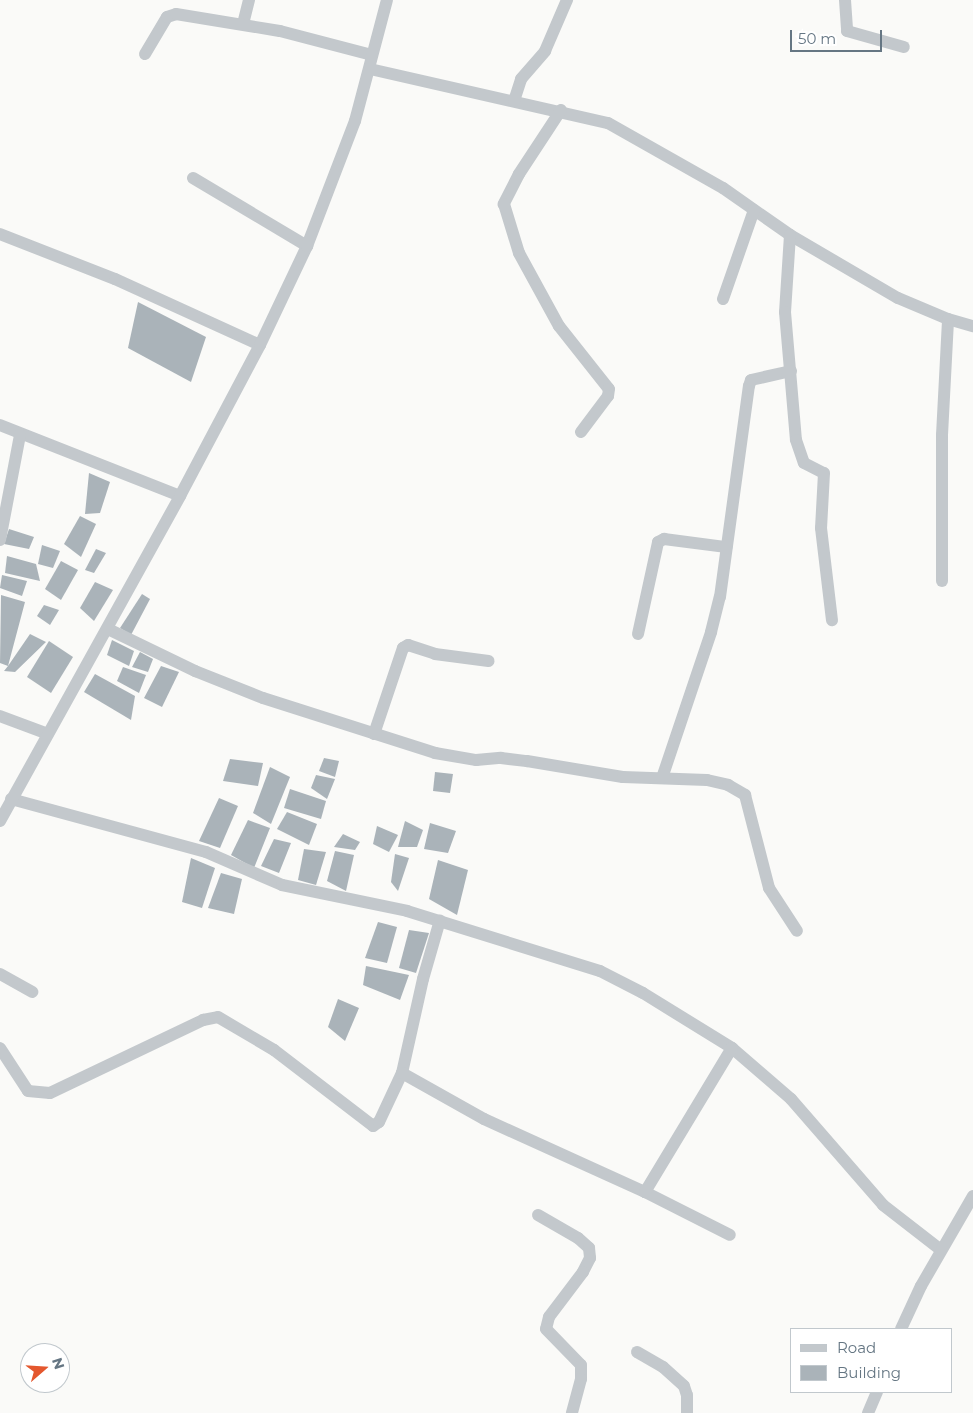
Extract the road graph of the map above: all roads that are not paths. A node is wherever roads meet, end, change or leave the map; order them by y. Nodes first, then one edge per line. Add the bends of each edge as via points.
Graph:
1 (249, 0) edge
2 (387, 0) edge
3 (567, 0) edge
4 (845, 0) edge
5 (243, 24) junction
6 (904, 47) dead end
7 (145, 54) dead end
8 (372, 55) junction
9 (370, 69) junction
10 (514, 101) junction
11 (561, 110) junction
12 (193, 178) dead end
13 (754, 210) junction
14 (0, 234) edge
15 (790, 235) junction
16 (307, 246) junction
17 (723, 299) dead end
18 (948, 319) junction
19 (973, 326) edge
20 (260, 345) junction
21 (791, 371) junction
22 (0, 425) edge
23 (581, 432) dead end
24 (20, 435) junction
25 (180, 496) junction
26 (0, 540) edge
27 (726, 547) junction
28 (942, 581) dead end
29 (832, 620) dead end
30 (108, 629) junction
31 (638, 634) dead end
32 (489, 661) dead end
33 (0, 716) edge
34 (48, 734) junction
35 (374, 734) junction
36 (662, 778) junction
37 (11, 798) junction
38 (0, 821) edge
39 (440, 920) junction
40 (797, 931) dead end
41 (0, 974) edge
42 (32, 992) dead end
43 (0, 1048) edge
44 (732, 1048) junction
45 (402, 1073) junction
46 (645, 1192) junction
47 (973, 1196) edge
48 (538, 1215) dead end
49 (730, 1235) dead end
50 (941, 1250) junction
51 (902, 1328) edge
52 (637, 1352) dead end
53 (877, 1393) edge
54 (572, 1413) edge
55 (687, 1413) edge
56 (868, 1413) edge

1 - 5 street
2 - 8 street
3 - 10 street via 544,51 521,79
4 - 6 street via 847,31
5 - 7 street via 172,14
5 - 8 street
8 - 9 street
9 - 10 street
9 - 16 street via 355,121
10 - 11 street
11 - 13 street via 608,123 634,136
11 - 23 street via 519,174 504,204 518,253 554,318 609,390
12 - 16 street
13 - 15 street
13 - 17 street
14 - 20 street via 115,279
15 - 18 street via 898,298
15 - 21 street via 785,304
16 - 20 street
18 - 19 street
18 - 28 street via 942,435
20 - 25 street
21 - 27 street via 751,380
21 - 29 street via 796,440 801,458 824,473 821,528
22 - 24 street
24 - 25 street
24 - 26 street
25 - 30 street
27 - 31 street via 664,539 658,542
27 - 36 street via 712,632
30 - 34 street
30 - 35 street via 263,698
32 - 35 street via 435,654 408,645 403,648
33 - 34 street
34 - 37 street
35 - 36 street via 435,753 476,760 501,758 623,777
36 - 40 street via 707,780 728,785 745,795 769,888
37 - 38 street
37 - 39 street via 192,847 282,885 385,905
39 - 44 street via 600,970 644,993
39 - 45 street
41 - 42 street
43 - 45 street via 28,1091 50,1093 202,1020 218,1017 274,1050 373,1126 379,1122
44 - 46 street
44 - 50 street via 791,1099 883,1205
45 - 46 street via 484,1119
46 - 49 street
47 - 50 street
48 - 54 street via 589,1248 590,1258 583,1272 549,1317 546,1330 581,1365 582,1379
50 - 51 street
52 - 55 street via 663,1367 684,1386 688,1395
53 - 56 street

